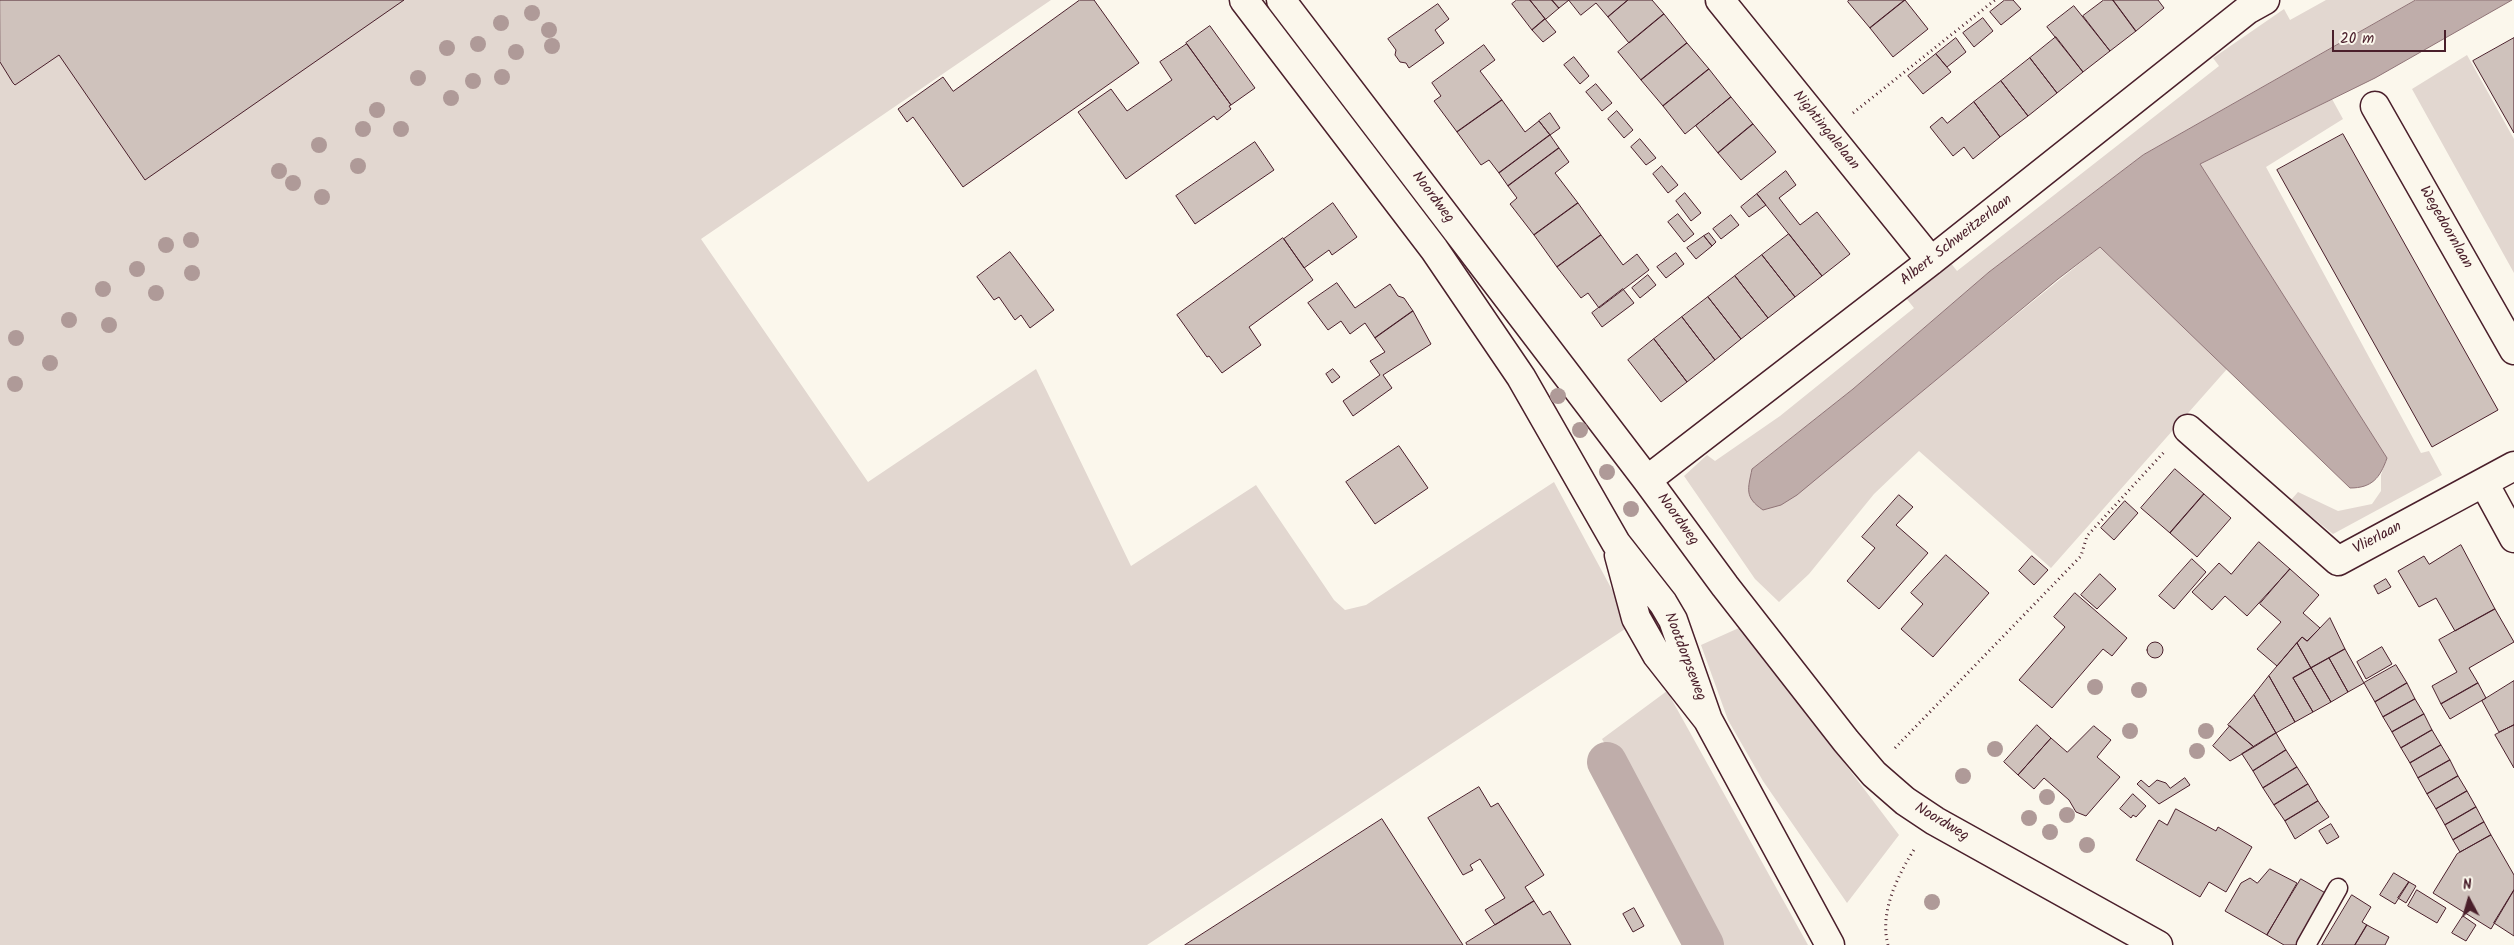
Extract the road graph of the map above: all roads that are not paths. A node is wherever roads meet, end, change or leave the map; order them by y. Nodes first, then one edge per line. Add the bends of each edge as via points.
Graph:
1 (1244, 0) edge
2 (1280, 0) edge
3 (1720, 0) edge
4 (2251, 3) edge
5 (2375, 106) dead end
6 (1932, 261) junction
7 (2514, 350) edge
8 (2188, 429) road end
9 (2514, 466) edge
10 (1647, 480) junction
11 (2484, 483) junction
12 (2514, 538) edge
13 (1616, 543) joint
14 (2338, 888) dead end
15 (1830, 945) edge
16 (2158, 945) edge
17 (2306, 945) edge

1 - 13 street, Noordweg via 1434,249 1489,329 1521,377
2 - 10 street, Noordweg
3 - 6 street, Nightingalelaan
4 - 6 street, Albert Schweitzerlaan
5 - 7 street, Wegedoornlaan
6 - 10 street, Albert Schweitzerlaan
8 - 11 street, Vlierlaan via 2338,561
9 - 11 street, Vlierlaan
10 - 16 street, Noordweg via 1725,586 1874,774 1935,821
11 - 12 street
13 - 15 street, Nootdorpseweg via 1673,620 1708,720
14 - 17 lane

